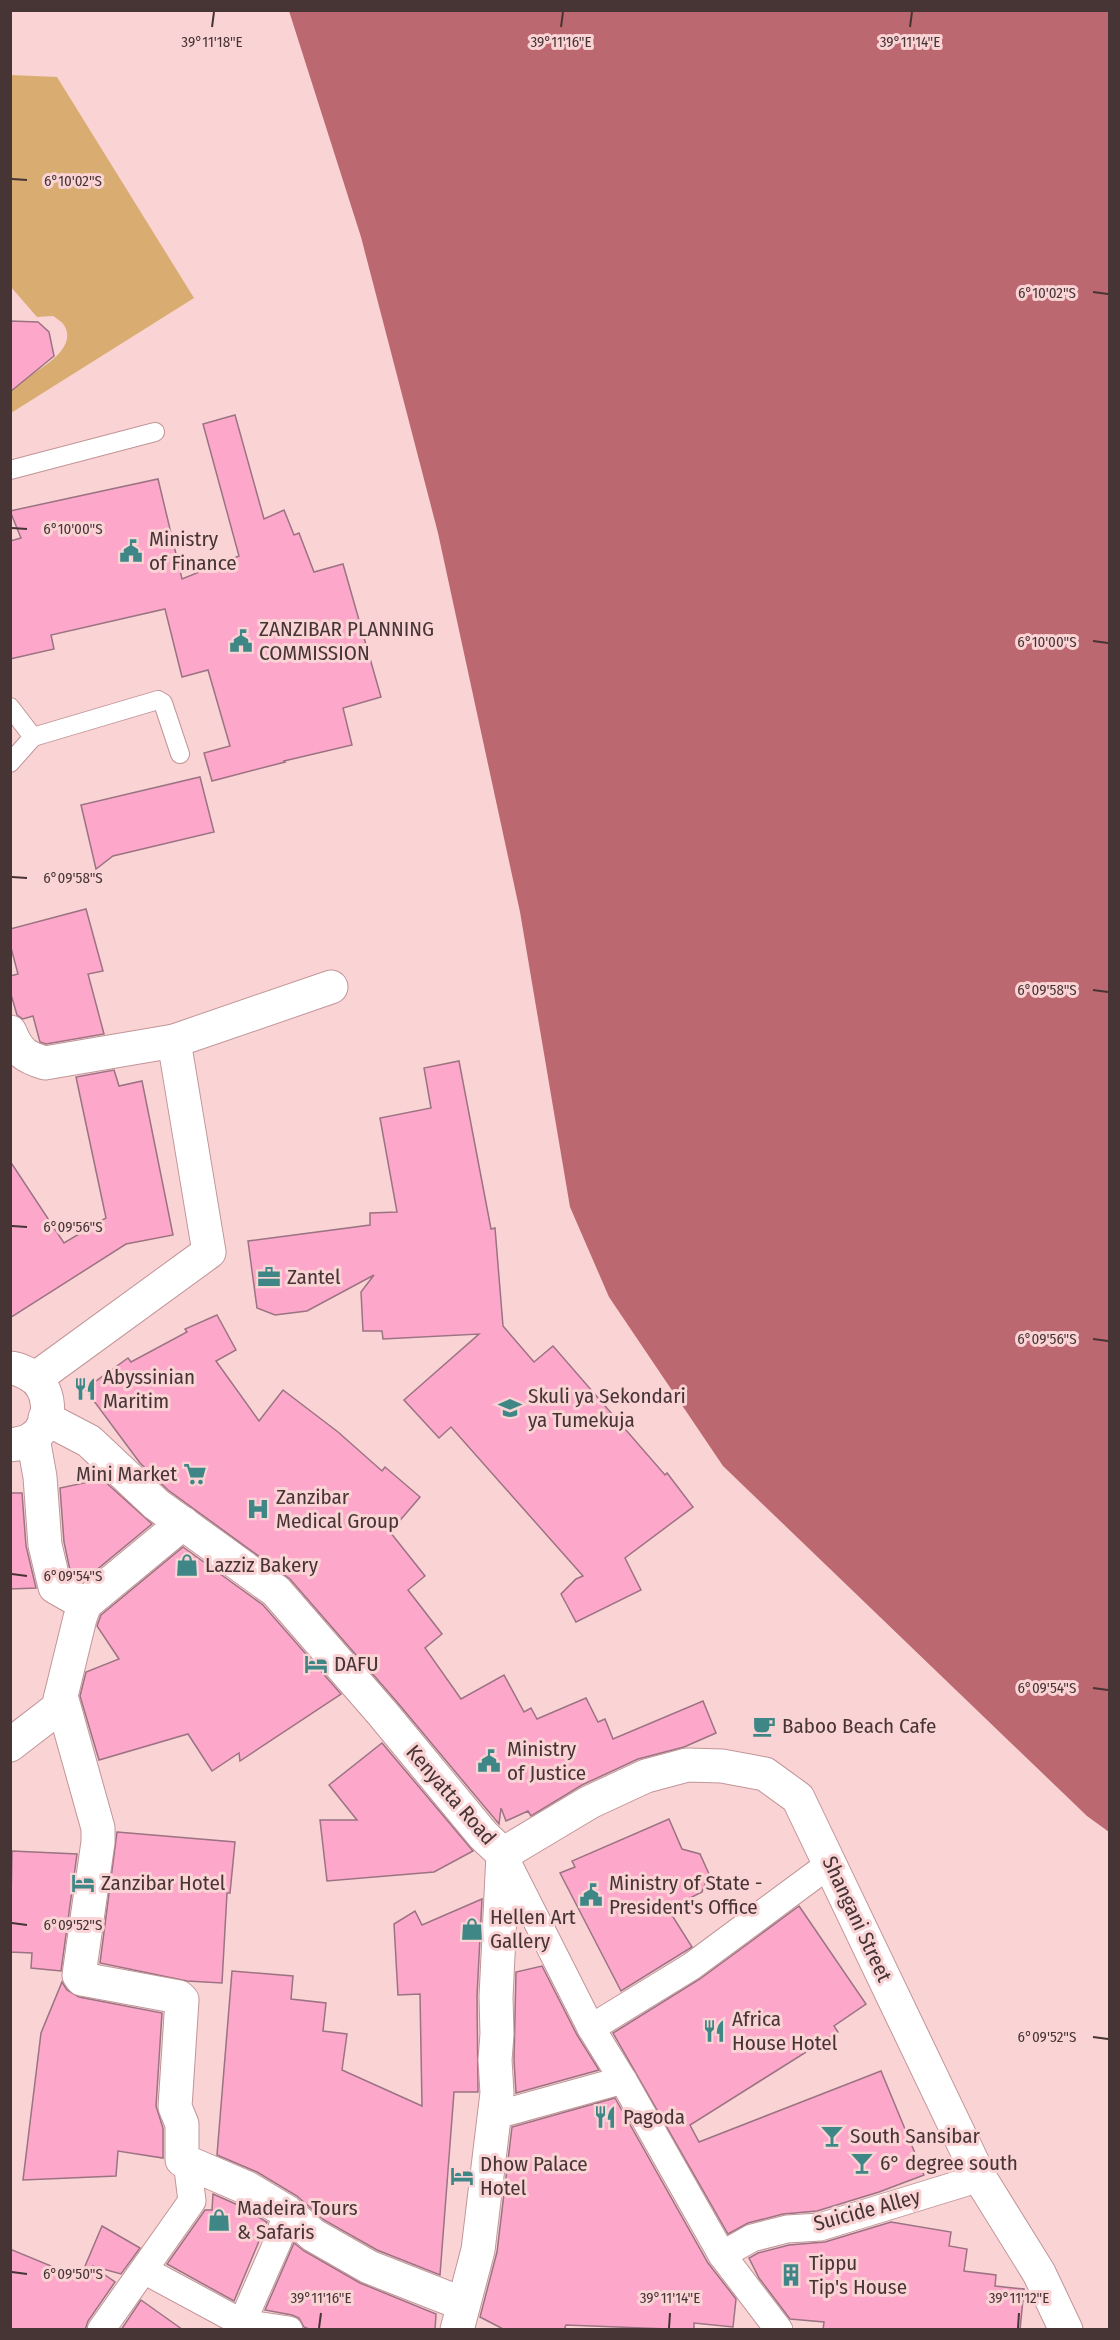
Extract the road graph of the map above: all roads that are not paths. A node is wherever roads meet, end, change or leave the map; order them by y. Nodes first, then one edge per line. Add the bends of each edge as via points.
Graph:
1 (154, 432) dead end
2 (10, 470) edge
3 (10, 707) edge
4 (33, 737) junction
5 (180, 754) dead end
6 (10, 763) edge
7 (331, 987) dead end
8 (10, 1032) edge
9 (174, 1041) junction
10 (18, 1368) edge
11 (29, 1434) edge
12 (183, 1523) junction
13 (86, 1604) junction
14 (61, 1696) junction
15 (10, 1745) edge
16 (503, 1854) junction
17 (831, 1863) junction
18 (591, 2028) junction
19 (623, 2080) junction
20 (493, 2116) junction
21 (182, 2160) junction
22 (980, 2178) junction
23 (287, 2212) junction
24 (722, 2254) junction
25 (144, 2270) junction
26 (464, 2321) edge
27 (242, 2324) junction
28 (101, 2330) edge
29 (289, 2330) edge
30 (779, 2330) edge
31 (1066, 2330) edge

1 - 2 lane
3 - 4 lane
4 - 5 lane via 158,700 163,704
4 - 6 lane
7 - 9 street
8 - 9 street via 16,1046 28,1058 45,1064
9 - 10 street via 209,1252
10 - 11 street via 47,1396 48,1407
11 - 12 street, Kenyatta Road via 89,1441 156,1504
11 - 13 street via 40,1477 45,1545 55,1587
12 - 13 street
12 - 16 street, Kenyatta Road via 276,1591
13 - 14 street
14 - 15 street via 58,1708
14 - 21 street via 98,1828 79,1975 82,1979 179,1996 182,2000 175,2107 182,2124
16 - 17 street, Shangani Street via 590,1802 646,1776 699,1765 765,1774 798,1798
16 - 18 street
16 - 20 street, Kenyatta Road via 497,2093
17 - 18 street via 692,1966
17 - 22 street, Shangani Street
18 - 19 street
19 - 20 street
19 - 24 street
20 - 26 street, Kenyatta Road via 478,2250
21 - 23 street via 247,2188
21 - 25 street via 188,2169 192,2201
22 - 24 street, Suicide Alley via 820,2227 787,2229 752,2238
22 - 31 street, Shangani Street via 1039,2273
23 - 26 street via 313,2235
23 - 27 street
24 - 30 street
25 - 27 street
25 - 28 street
27 - 29 street

